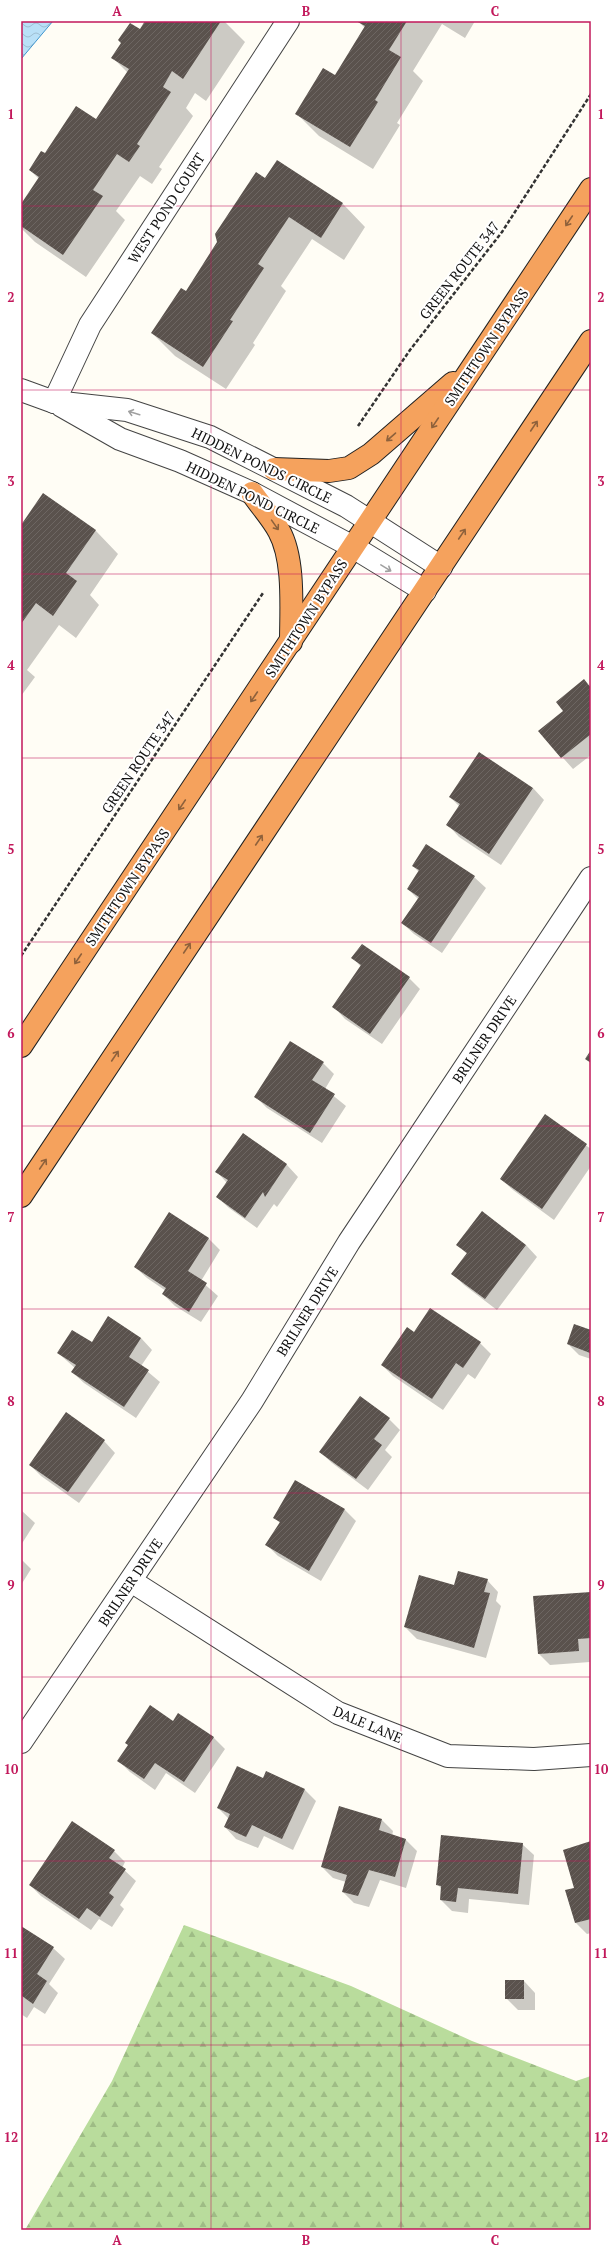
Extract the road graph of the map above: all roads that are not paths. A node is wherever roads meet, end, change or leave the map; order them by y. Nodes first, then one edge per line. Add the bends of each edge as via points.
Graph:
1 (288, 21) edge
2 (591, 189) edge
3 (591, 341) edge
4 (473, 366) junction
5 (21, 390) edge
6 (54, 402) junction
7 (154, 419) junction
8 (146, 449) junction
9 (274, 469) junction
10 (252, 493) junction
11 (370, 521) junction
12 (353, 547) junction
13 (441, 567) junction
14 (425, 591) junction
15 (291, 642) junction
16 (591, 878) edge
17 (21, 1046) edge
18 (21, 1196) edge
19 (130, 1581) junction
20 (21, 1742) edge
21 (591, 1755) edge

1 - 6 street, WEST POND COURT via 90,325
2 -> 4 highway, SMITHTOWN BYPASS
13 -> 3 highway
4 -> 9 highway via 372,454 349,468 329,471
4 -> 11 highway, SMITHTOWN BYPASS
5 - 6 street, HIDDEN PONDS CIRCLE
7 -> 6 street, HIDDEN PONDS CIRCLE via 127,410
6 - 8 street, HIDDEN POND CIRCLE via 120,439
7 - 8 street
7 - 9 street, HIDDEN PONDS CIRCLE via 210,437
8 - 10 street, HIDDEN POND CIRCLE
9 - 11 street, HIDDEN PONDS CIRCLE
10 - 12 street, HIDDEN POND CIRCLE
10 -> 15 highway via 279,532 286,553 290,583
11 - 12 highway, SMITHTOWN BYPASS
11 - 13 street, HIDDEN PONDS CIRCLE
12 -> 14 street, HIDDEN POND CIRCLE
12 - 15 highway, SMITHTOWN BYPASS
13 - 14 highway
18 -> 14 highway
15 -> 17 highway, SMITHTOWN BYPASS
16 - 19 street, BRILNER DRIVE via 349,1242 252,1400
19 - 20 street, BRILNER DRIVE
19 - 21 street, DALE LANE via 338,1713 448,1756 534,1759

